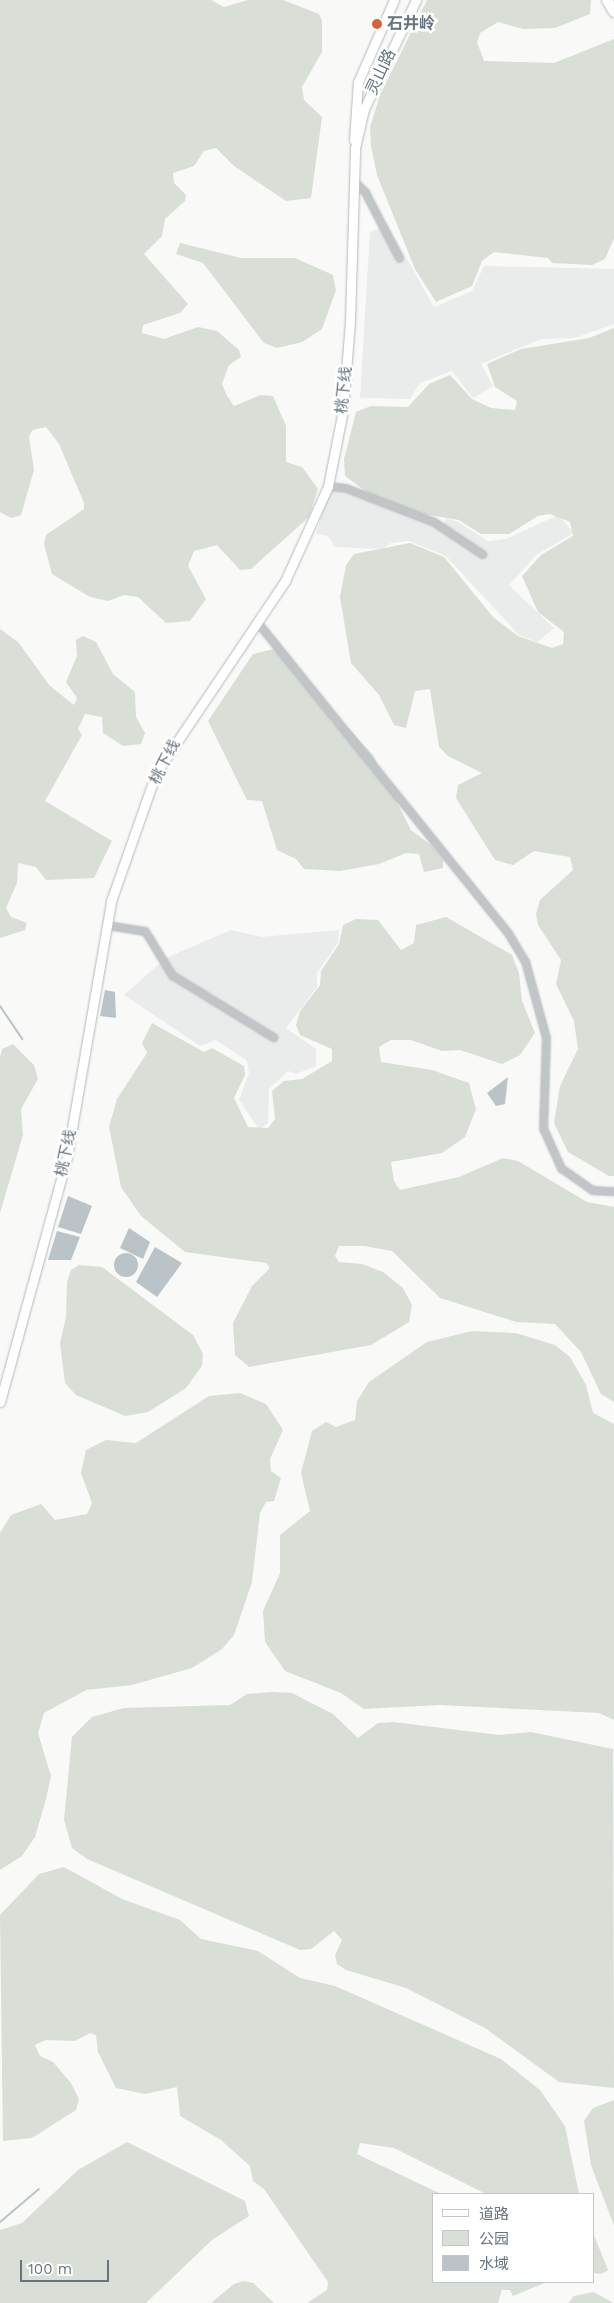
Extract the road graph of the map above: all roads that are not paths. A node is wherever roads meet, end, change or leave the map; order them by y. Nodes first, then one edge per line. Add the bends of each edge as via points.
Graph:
1 (394, 0) edge
2 (416, 0) edge
3 (607, 0) edge
4 (614, 12) edge
5 (355, 148) junction
6 (354, 180) junction
7 (399, 258) dead end
8 (328, 486) junction
9 (482, 554) dead end
10 (258, 623) junction
11 (107, 925) junction
12 (273, 1037) dead end
13 (614, 1191) edge
14 (0, 1402) edge

1 - 5 main road via 358,82 353,119
2 - 5 main road, 灵山路 via 364,109
3 - 4 highway
5 - 6 main road, 桃下线
6 - 7 street via 365,192
6 - 8 main road, 桃下线 via 350,322 343,410
8 - 9 street via 346,488 434,522
8 - 10 main road, 桃下线 via 286,581
10 - 11 main road, 桃下线 via 162,760 111,901
10 - 13 street via 525,961 546,1038 543,1128 561,1168 592,1190
11 - 12 street via 145,932 172,975
11 - 14 main road, 桃下线 via 67,1157

